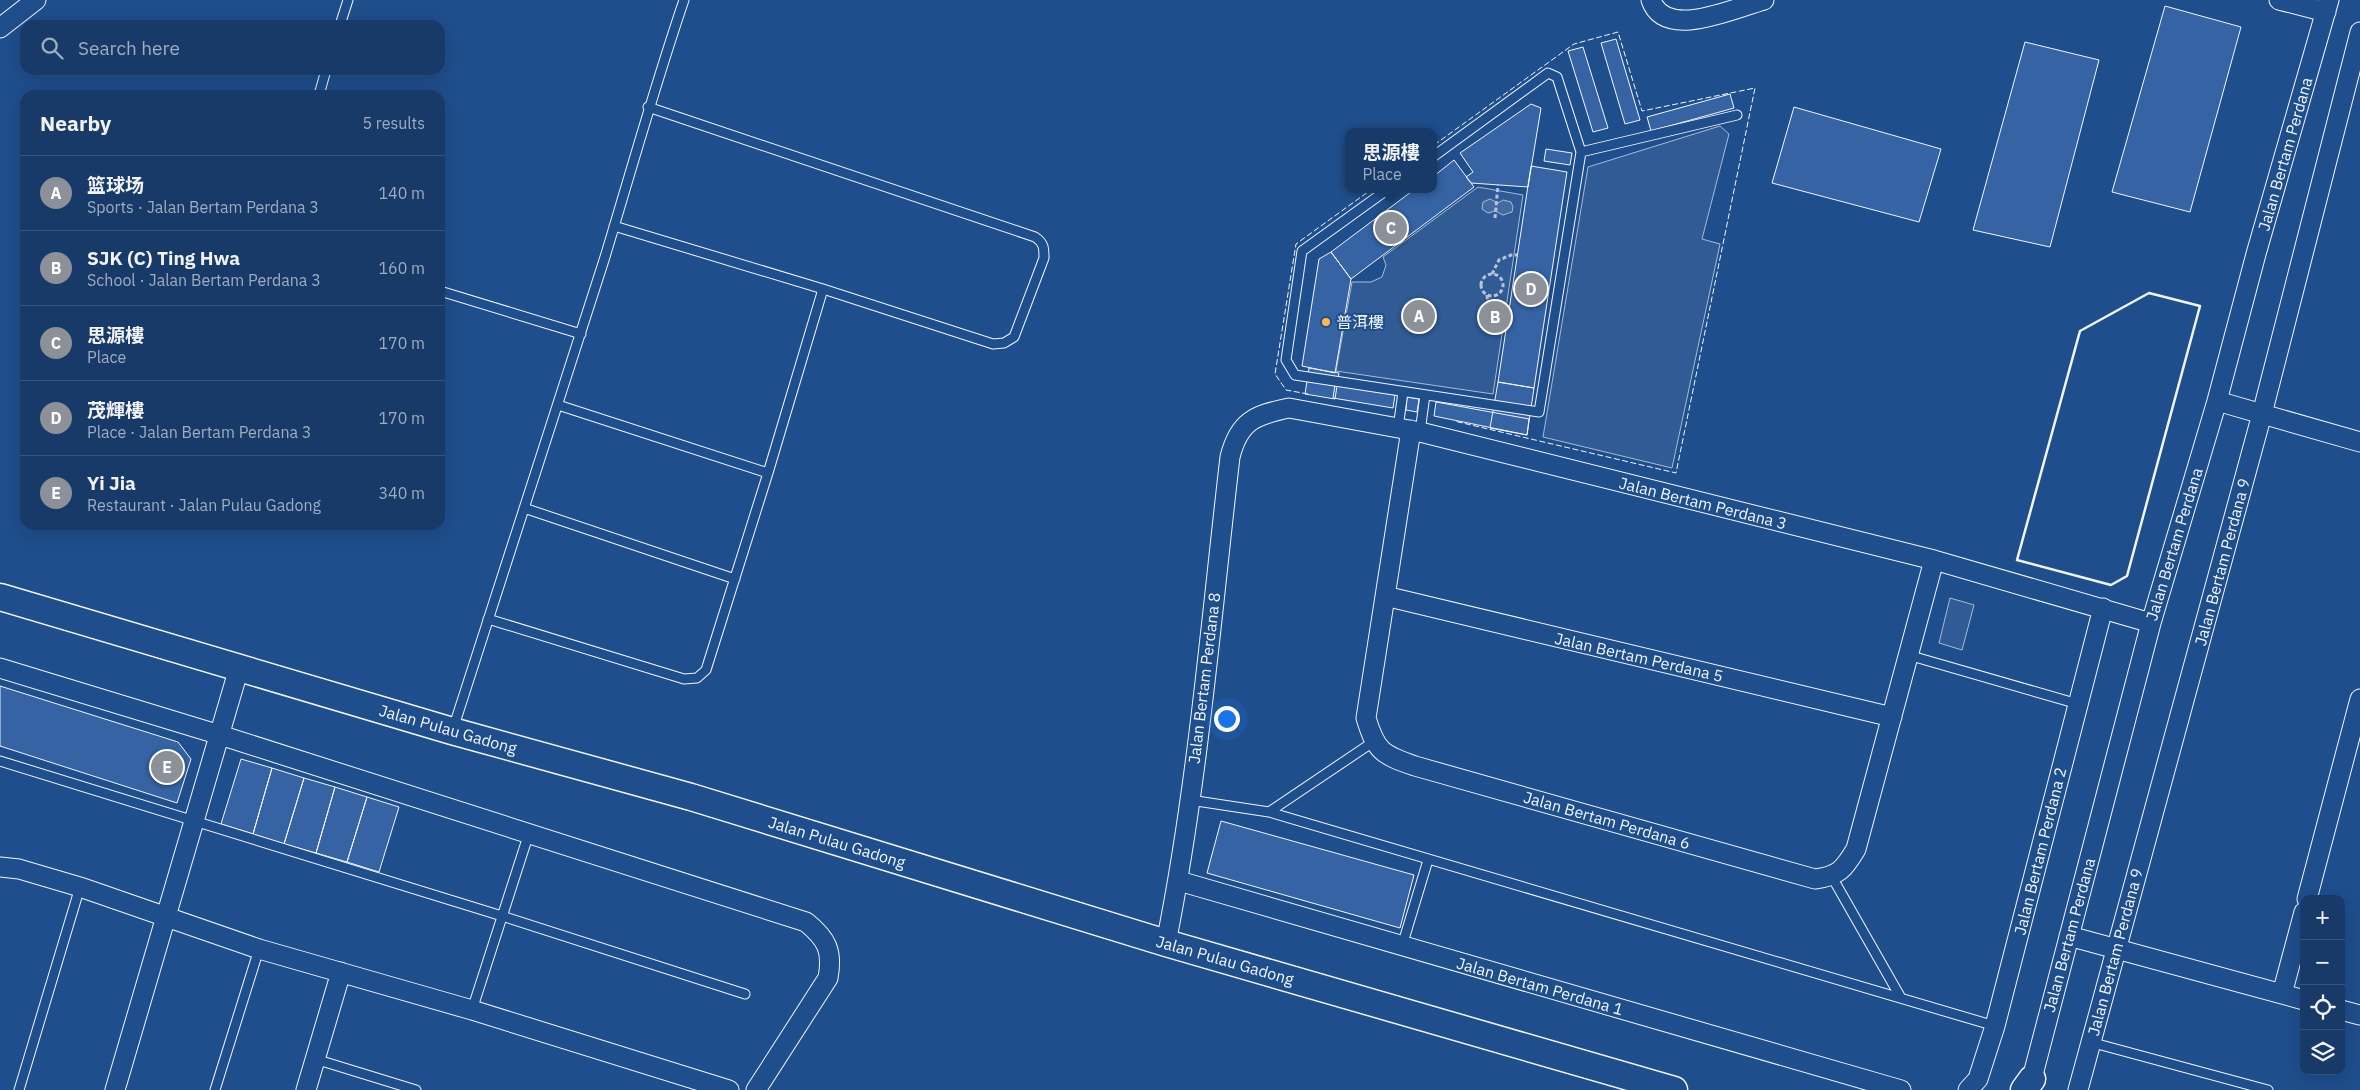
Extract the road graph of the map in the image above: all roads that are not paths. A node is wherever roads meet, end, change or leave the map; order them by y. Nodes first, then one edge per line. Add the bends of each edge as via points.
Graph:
1 (36, 0) edge
2 (348, 0) edge
3 (684, 0) edge
4 (1651, 0) edge
5 (1764, 0) edge
6 (2279, 0) edge
7 (2327, 6) edge
8 (342, 20) edge
9 (0, 28) edge
10 (2359, 40) edge
11 (325, 75) edge
12 (320, 90) edge
13 (648, 107) junction
14 (1737, 115) dead end
15 (1581, 152) junction
16 (1437, 154) edge
17 (1382, 193) edge
18 (614, 226) junction
19 (823, 289) junction
20 (445, 292) edge
21 (580, 334) junction
22 (1403, 392) junction
23 (1425, 395) junction
24 (2217, 401) junction
25 (558, 405) junction
26 (2262, 414) junction
27 (1252, 418) joint
28 (1409, 430) junction
29 (2360, 442) edge
30 (768, 473) junction
31 (524, 508) junction
32 (1934, 560) junction
33 (735, 579) junction
34 (0, 596) edge
35 (1386, 596) junction
36 (2103, 608) junction
37 (488, 619) junction
38 (2151, 623) junction
39 (1908, 654) junction
40 (0, 668) edge
41 (238, 668) junction
42 (2360, 698) edge
43 (2078, 704) junction
44 (1892, 717) junction
45 (452, 731) junction
46 (220, 735) junction
47 (1373, 742) junction
48 (0, 760) edge
49 (1190, 800) junction
50 (1270, 812) junction
51 (195, 820) junction
52 (530, 833) junction
53 (1428, 860) junction
54 (0, 867) edge
55 (1838, 872) junction
56 (1178, 881) junction
57 (80, 887) junction
58 (2308, 895) edge
59 (502, 916) junction
60 (166, 918) junction
61 (2300, 927) edge
62 (2069, 936) junction
63 (1166, 943) junction
64 (1402, 946) junction
65 (260, 949) junction
66 (2115, 949) junction
67 (341, 972) junction
68 (746, 994) dead end
69 (2282, 994) junction
70 (1901, 998) junction
71 (2300, 999) edge
72 (472, 1010) junction
73 (2345, 1011) edge
74 (2360, 1015) edge
75 (1995, 1026) junction
76 (2090, 1042) junction
77 (315, 1059) junction
78 (2029, 1087) edge
79 (19, 1090) edge
80 (115, 1090) edge
81 (215, 1090) edge
82 (306, 1090) edge
83 (416, 1090) edge
84 (729, 1090) edge
85 (756, 1090) edge
86 (1674, 1090) edge
87 (1901, 1090) edge
88 (1968, 1090) edge
89 (2078, 1090) edge
90 (2268, 1090) edge

1 - 9 street
2 - 8 lane
3 - 13 lane
4 - 5 street via 1654,9 1672,21 1690,22
6 - 7 street
7 - 24 street, Jalan Bertam Perdana
10 - 26 street, Jalan Bertam Perdana 9
11 - 12 lane
13 - 18 lane
13 - 19 lane via 1035,237 1042,242 1044,249 1044,258 1014,337 1004,343 993,344
14 - 15 lane
15 - 16 lane via 1557,77 1548,73
15 - 23 lane via 1539,412
17 - 22 lane via 1302,251 1286,360 1295,375
18 - 19 lane
18 - 21 lane
19 - 30 lane
20 - 21 lane
21 - 25 lane
22 - 23 lane
22 - 28 lane
23 - 28 lane
24 - 26 street
24 - 38 street, Jalan Bertam Perdana
25 - 30 lane
25 - 31 lane
26 - 29 street
26 - 66 street, Jalan Bertam Perdana 9
27 - 28 street, Jalan Bertam Perdana 3 via 1289,408
27 - 49 street, Jalan Bertam Perdana 8 via 1234,441 1230,457
28 - 32 street, Jalan Bertam Perdana 3
28 - 35 street
30 - 33 lane
31 - 33 lane
31 - 37 lane
32 - 36 street, Jalan Bertam Perdana 3
32 - 39 street
33 - 37 lane via 706,670 697,678 684,680
34 - 41 main road, Jalan Pulau Gadong
35 - 44 street, Jalan Bertam Perdana 5
35 - 47 street via 1366,718
36 - 38 street, Jalan Bertam Perdana 3
36 - 43 street, Jalan Bertam Perdana 2
37 - 45 lane
38 - 62 street, Jalan Bertam Perdana
39 - 43 lane
39 - 44 street
40 - 46 street
41 - 45 main road, Jalan Pulau Gadong
41 - 46 street
42 - 58 street
43 - 75 street, Jalan Bertam Perdana 2
44 - 55 street via 1856,849
45 - 63 main road, Jalan Pulau Gadong via 691,798
46 - 51 street
46 - 52 street
47 - 50 lane
47 - 55 street, Jalan Bertam Perdana 6 via 1390,758 1415,766 1815,879
48 - 51 lane
49 - 50 lane
49 - 56 street, Jalan Bertam Perdana 8
50 - 53 lane
51 - 59 lane
51 - 60 street
52 - 59 lane
52 - 85 street via 806,922 824,940 829,950 828,978
53 - 64 lane
53 - 70 lane
54 - 57 street via 19,869
55 - 70 lane
56 - 63 street, Jalan Bertam Perdana 8
56 - 64 street, Jalan Bertam Perdana 1
57 - 60 street
57 - 79 lane
59 - 68 lane
59 - 72 lane
60 - 65 street
60 - 80 street
61 - 69 street
62 - 66 street
62 - 78 street, Jalan Bertam Perdana
63 - 86 main road, Jalan Pulau Gadong
64 - 87 street, Jalan Bertam Perdana 1
65 - 67 street
65 - 81 lane
66 - 69 street
66 - 76 street, Jalan Bertam Perdana 9
67 - 72 street
67 - 77 street
69 - 71 street
70 - 75 lane
72 - 84 street
73 - 74 street
75 - 88 street, Jalan Bertam Perdana 2 via 1978,1079
76 - 89 street, Jalan Bertam Perdana 9
76 - 90 lane
77 - 82 street
77 - 83 lane

